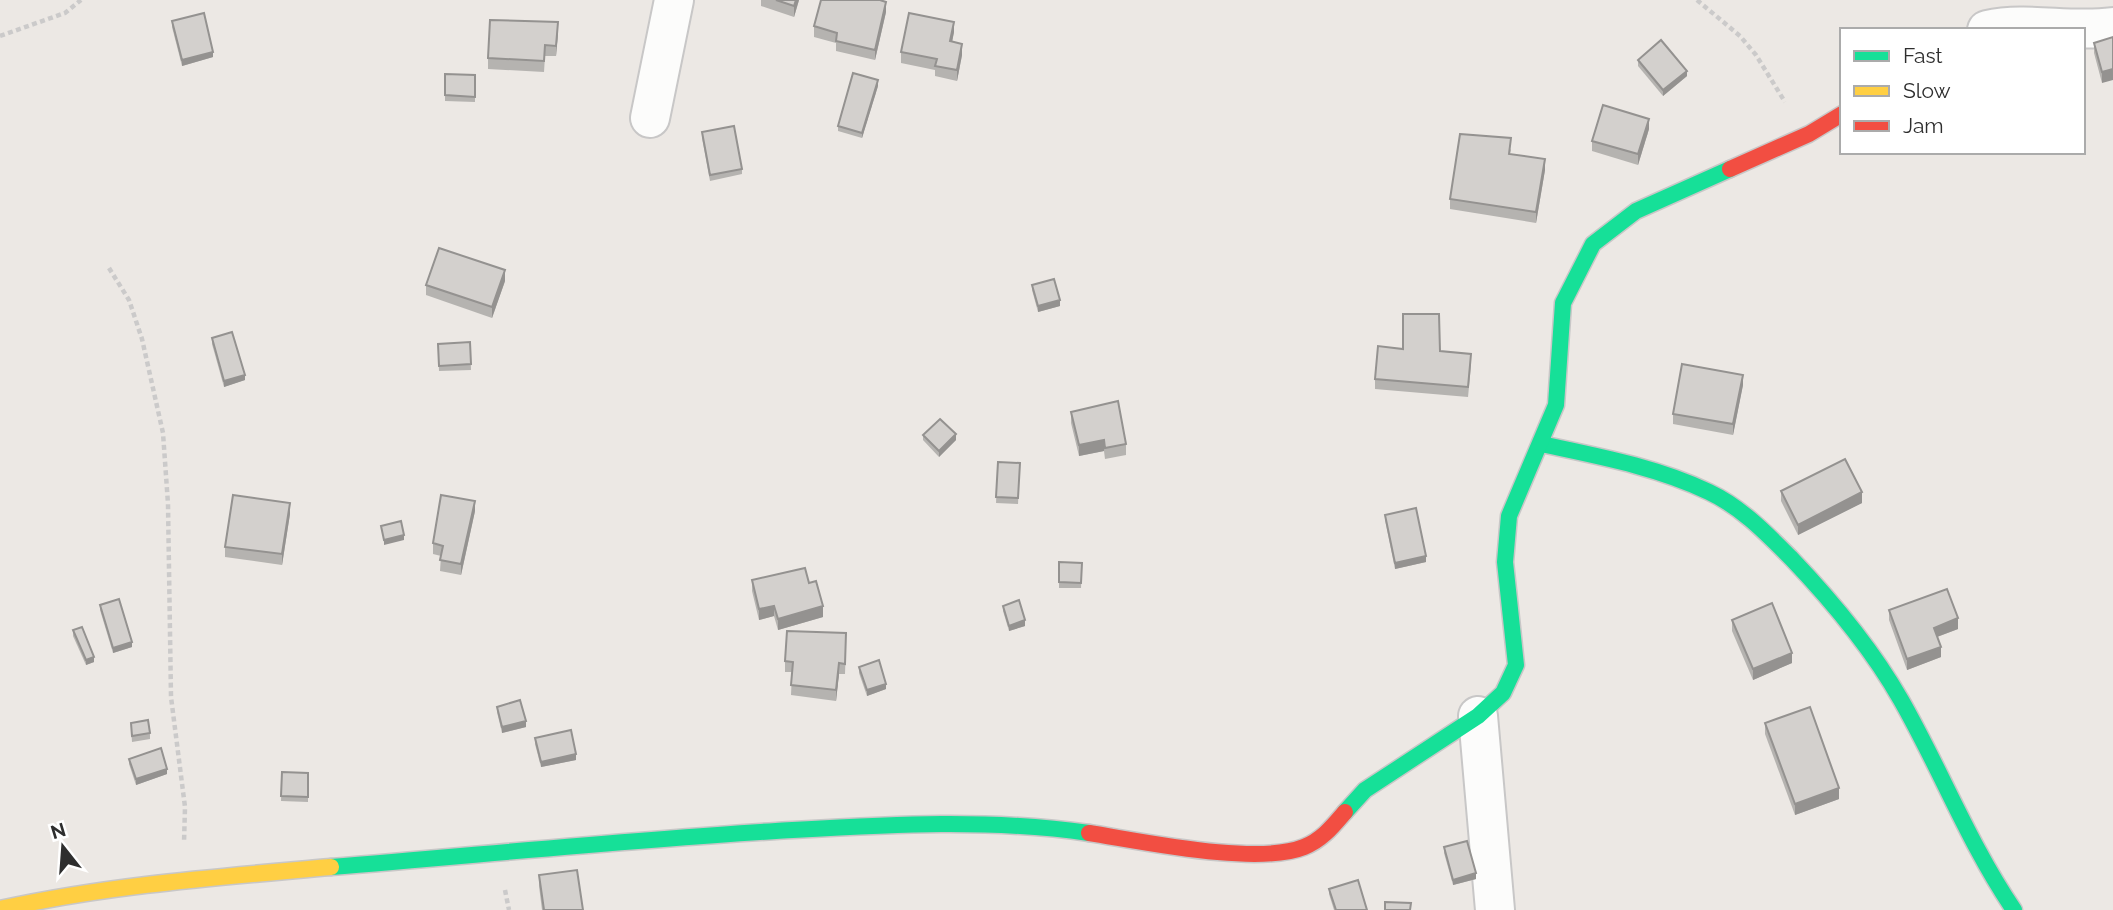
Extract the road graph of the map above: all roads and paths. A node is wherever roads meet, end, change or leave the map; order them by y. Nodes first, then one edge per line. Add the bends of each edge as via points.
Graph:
1 (81, 0) edge
2 (674, 0) edge
3 (1697, 0) edge
4 (2113, 27) edge
5 (1996, 28) edge
6 (2061, 28) edge
7 (2085, 28) edge
8 (0, 36) edge
9 (1840, 115) edge
10 (650, 118) dead end
11 (1809, 134) junction
12 (109, 268) dead end
13 (1541, 444) junction
14 (1478, 716) junction
15 (182, 880) junction
16 (0, 908) edge
17 (1495, 910) edge
18 (2014, 910) edge

1 - 8 path via 65,13
2 - 10 street
3 - 11 path via 1756,55
4 - 7 street
5 - 6 street via 2015,24
9 - 11 street
11 - 13 street via 1636,211 1592,244 1563,303 1556,405
12 - 15 path via 129,300 142,339 163,433 171,697 185,807
13 - 14 street via 1508,516 1505,537 1516,664 1503,693
13 - 18 street via 1686,484 1726,501 1758,525 1840,614 1900,698 1953,806
14 - 15 street via 1365,790 1322,838 1282,852 1226,853 1026,824 910,823
14 - 17 street
15 - 16 street

